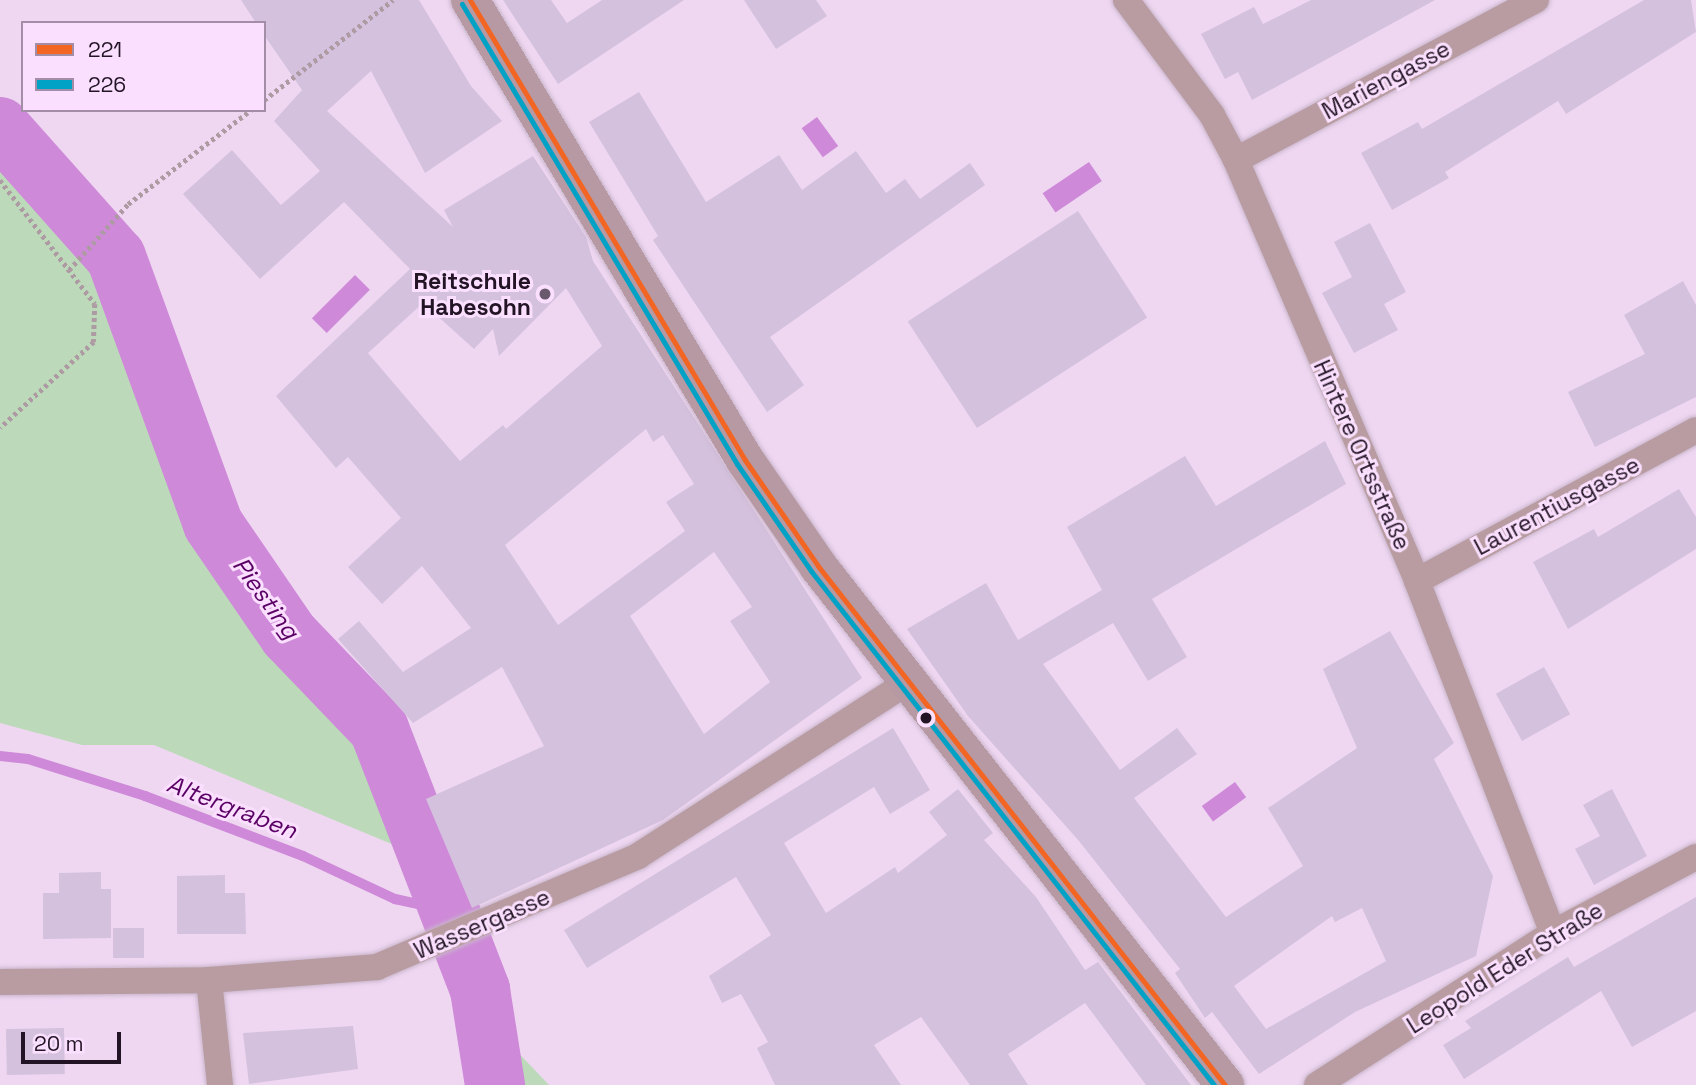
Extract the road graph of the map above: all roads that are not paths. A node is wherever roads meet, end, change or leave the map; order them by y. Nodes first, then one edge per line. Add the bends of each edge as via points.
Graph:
1 (470, 0) edge
2 (1126, 0) edge
3 (1536, 0) edge
4 (1236, 160) junction
5 (1696, 430) edge
6 (1417, 581) junction
7 (908, 682) junction
8 (1696, 857) edge
9 (1553, 933) junction
10 (209, 981) junction
11 (0, 982) edge
12 (220, 1085) edge
13 (1225, 1085) edge
14 (1317, 1085) edge

1 - 7 main road via 745,460
2 - 4 street, Hintere Ortsstraße via 1212,115
3 - 4 street, Mariengasse
4 - 6 street, Hintere Ortsstraße
5 - 6 street, Laurentiusgasse
6 - 9 street, Hintere Ortsstraße
7 - 10 street, Wassergasse via 690,827 638,856 415,954 339,974
7 - 13 main road
8 - 9 street, Leopold Eder Straße
9 - 14 street, Leopold Eder Straße
10 - 11 street, Wassergasse
10 - 12 street

